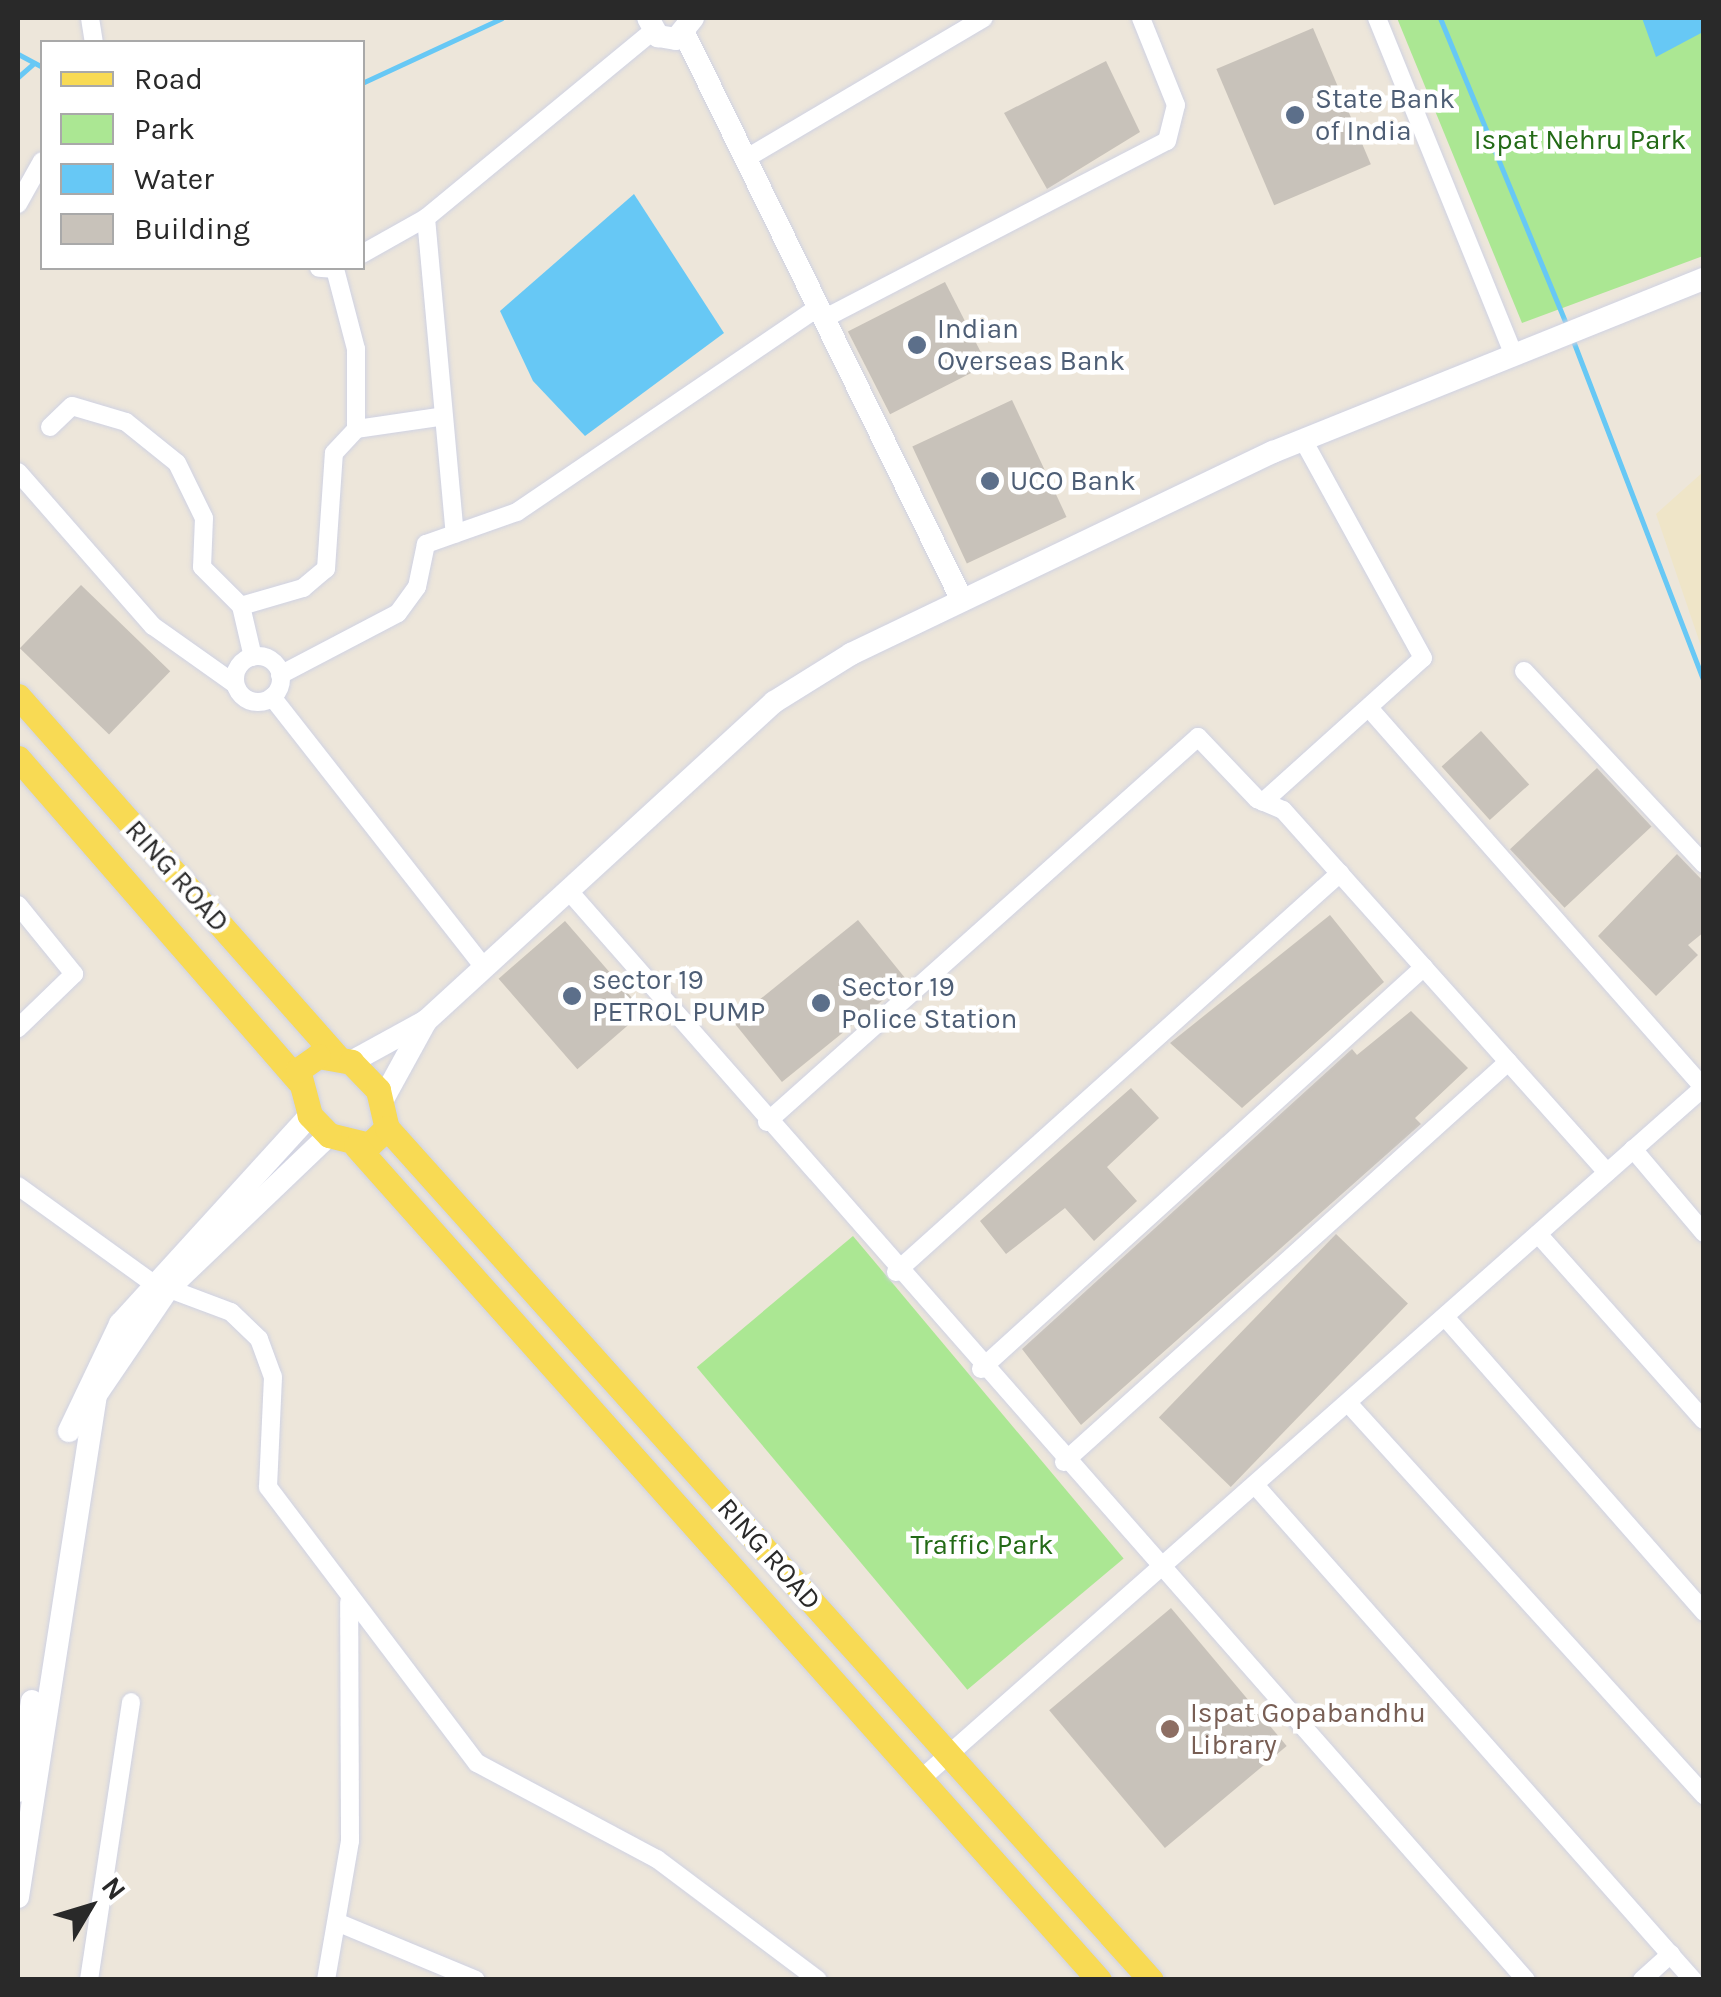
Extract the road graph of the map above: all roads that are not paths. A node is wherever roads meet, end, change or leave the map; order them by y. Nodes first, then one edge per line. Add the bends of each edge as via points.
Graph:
1 (984, 18) edge
2 (1140, 18) edge
3 (1377, 18) edge
4 (650, 24) edge
5 (689, 26) edge
6 (746, 158) junction
7 (40, 172) edge
8 (18, 204) edge
9 (426, 218) junction
10 (365, 252) edge
11 (332, 270) edge
12 (1704, 279) edge
13 (822, 312) junction
14 (1514, 356) junction
15 (438, 417) junction
16 (50, 427) dead end
17 (356, 429) junction
18 (1302, 440) junction
19 (18, 472) edge
20 (454, 534) junction
21 (960, 596) junction
22 (240, 606) junction
23 (253, 657) junction
24 (1524, 671) dead end
25 (280, 674) junction
26 (235, 684) junction
27 (18, 696) edge
28 (272, 697) junction
29 (1370, 708) junction
30 (18, 758) edge
31 (1263, 802) junction
32 (1704, 864) edge
33 (1340, 873) junction
34 (568, 890) junction
35 (18, 906) edge
36 (484, 967) junction
37 (1424, 967) junction
38 (426, 1021) junction
39 (18, 1028) edge
40 (343, 1059) junction
41 (1508, 1062) junction
42 (298, 1080) junction
43 (1703, 1087) edge
44 (382, 1101) junction
45 (310, 1115) junction
46 (767, 1122) junction
47 (386, 1128) junction
48 (329, 1135) junction
49 (356, 1146) junction
50 (1634, 1149) junction
51 (1608, 1172) junction
52 (18, 1186) edge
53 (1704, 1233) edge
54 (1538, 1234) junction
55 (896, 1272) junction
56 (160, 1286) junction
57 (1445, 1317) junction
58 (982, 1369) junction
59 (1348, 1403) junction
60 (1704, 1420) edge
61 (1064, 1462) junction
62 (1254, 1485) junction
63 (1160, 1569) junction
64 (349, 1601) junction
65 (1704, 1612) edge
66 (131, 1702) dead end
67 (23, 1724) edge
68 (949, 1754) junction
69 (921, 1779) junction
70 (18, 1791) edge
71 (1704, 1796) edge
72 (18, 1897) edge
73 (339, 1923) junction
74 (1671, 1954) junction
75 (89, 1980) edge
76 (326, 1980) edge
77 (476, 1980) edge
78 (818, 1980) edge
79 (1099, 1980) edge
80 (1151, 1980) edge
81 (1526, 1980) edge
82 (1642, 1980) edge
83 (1693, 1980) edge

1 - 6 street
2 - 13 street via 1176,104 1167,141
3 - 14 street
4 - 5 street
4 - 9 street
5 - 6 street
6 - 13 street
7 - 8 street
9 - 10 street
9 - 15 street
11 - 17 street via 356,349
12 - 14 street
13 - 20 street via 518,512
13 - 21 street
14 - 18 street
15 - 17 street
15 - 20 street
16 - 22 street via 72,406 126,422 177,464 204,518 202,567
17 - 22 street via 334,453 326,569 303,588
18 - 21 street
18 - 29 street via 1423,658
19 - 26 street via 153,626
20 - 25 street via 426,544 418,587 398,613
21 - 34 street via 774,702
22 - 23 street
23 - 25 street
23 - 26 street
24 - 32 street via 1624,769
25 - 28 street
26 - 28 street via 252,701
27 - 40 main road, RING ROAD
28 - 36 street
29 - 31 street
29 - 43 street
30 - 42 main road, RING ROAD
31 - 33 street via 1283,810
31 - 46 street via 1198,738
33 - 37 street
33 - 55 street
34 - 36 street
34 - 46 street
35 - 39 street via 74,974
36 - 38 street
37 - 41 street
37 - 58 street
38 - 40 street
38 - 44 street
40 - 42 main road via 318,1056
40 - 44 main road
41 - 51 street
41 - 61 street
42 - 45 main road
43 - 50 street
44 - 47 main road
45 - 48 main road
45 - 56 street
46 - 55 street
47 - 49 main road
47 - 68 main road, RING ROAD
48 - 49 main road
48 - 56 street
49 - 69 main road, RING ROAD
50 - 51 street
50 - 53 street
51 - 54 street
52 - 56 street
54 - 57 street
54 - 60 street
55 - 58 street
56 - 64 street via 231,1312 259,1338 272,1377 268,1487
56 - 67 street via 70,1419
56 - 72 street via 84,1427
57 - 59 street
57 - 65 street
58 - 61 street
59 - 62 street
59 - 71 street
61 - 63 street
62 - 63 street
62 - 74 street
63 - 68 street
63 - 81 street
64 - 73 street via 356,1730
64 - 78 street via 477,1764 657,1860
66 - 75 street
67 - 70 street
68 - 69 street
68 - 80 main road, RING ROAD
69 - 79 main road, RING ROAD
73 - 76 street
73 - 77 street
74 - 82 street
74 - 83 street

